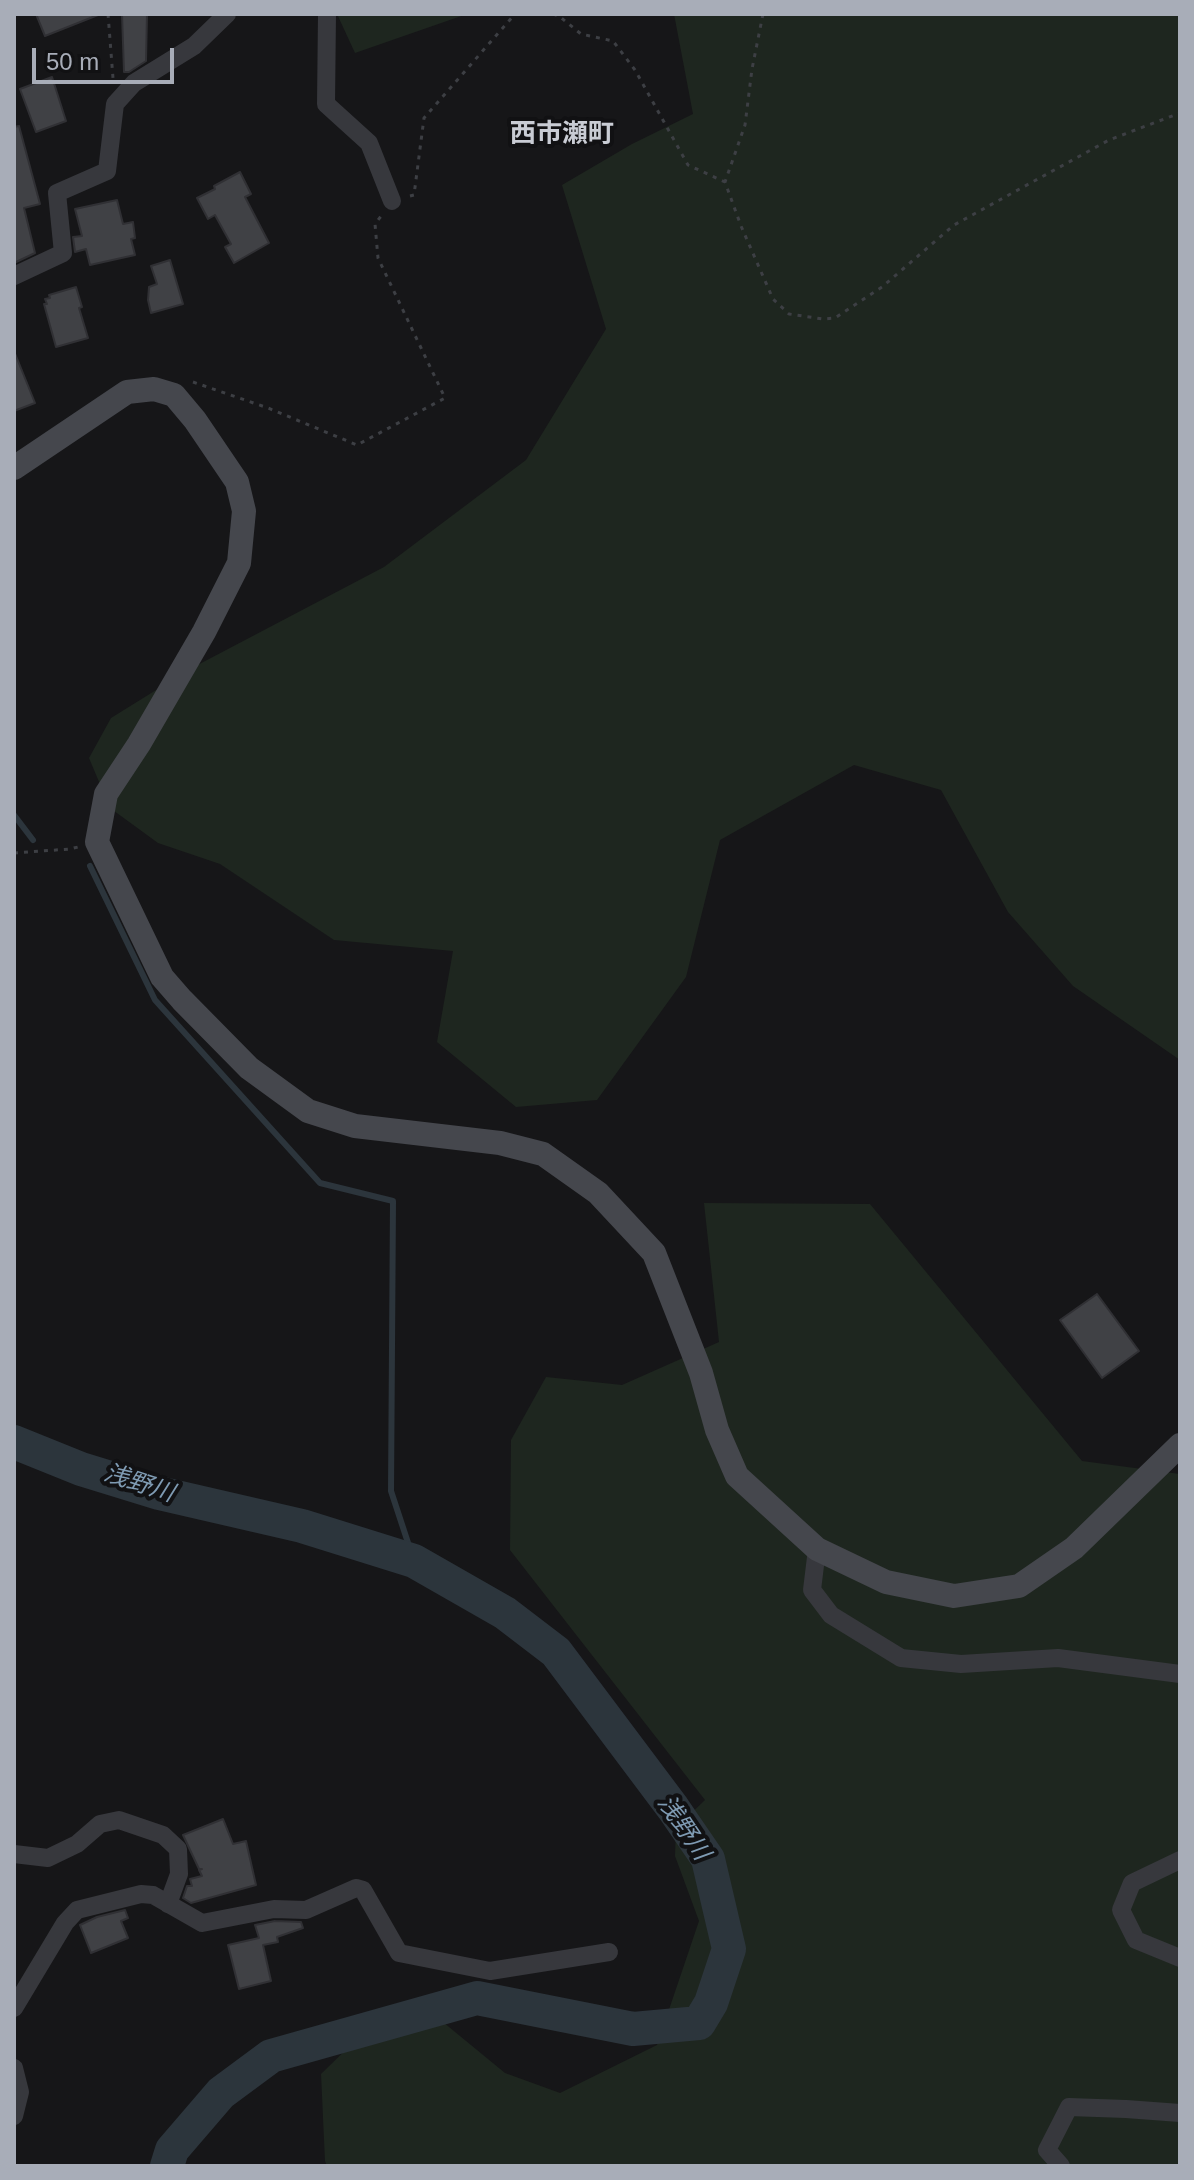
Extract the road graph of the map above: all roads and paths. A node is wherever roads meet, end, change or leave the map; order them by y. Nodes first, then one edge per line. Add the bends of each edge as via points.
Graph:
1 (108, 14) edge
2 (227, 14) edge
3 (327, 14) edge
4 (515, 14) edge
5 (553, 14) edge
6 (763, 14) edge
7 (115, 104) junction
8 (1180, 113) edge
9 (725, 182) junction
10 (392, 201) junction
11 (14, 276) edge
12 (183, 378) dead end
13 (14, 468) edge
14 (97, 842) junction
15 (14, 853) edge
16 (1180, 1445) edge
17 (817, 1549) junction
18 (1180, 1674) edge
19 (14, 1854) edge
20 (1180, 1860) edge
21 (168, 1904) junction
22 (609, 1952) dead end
23 (1180, 1958) edge
24 (14, 2008) edge
25 (14, 2068) edge
26 (1180, 2113) edge
27 (14, 2116) edge
28 (1061, 2166) edge

1 - 7 path
2 - 7 street via 194,46 134,83
3 - 10 street via 326,104 369,143
4 - 10 path via 424,118 414,195
5 - 9 path via 581,34 613,41 688,165
6 - 9 path via 745,125
7 - 11 street via 107,171 57,193 63,253
8 - 9 path via 1109,140 954,225 882,287 835,318 789,314 773,299
10 - 12 path via 375,224 378,258 445,398 357,445
13 - 14 street via 127,392 154,389 174,395 195,420 237,482 244,511 239,563 197,644 106,794
14 - 15 path
14 - 17 street via 162,977 249,1068 308,1111 355,1126 500,1143 543,1154 598,1193 654,1253 737,1476
16 - 17 street via 1074,1548 1019,1586 954,1596 886,1582
17 - 18 street via 812,1590 831,1615 901,1658 961,1664 1058,1658
19 - 21 street via 48,1858 77,1844 100,1824 119,1820 163,1835 178,1849 179,1874
20 - 23 street via 1132,1883 1121,1910 1136,1940
21 - 22 street via 202,1923 274,1909 306,1910 356,1888 363,1890 399,1953 490,1971
21 - 24 street via 141,1894 77,1910
25 - 27 street via 20,2092
26 - 28 street via 1069,2107 1047,2150

